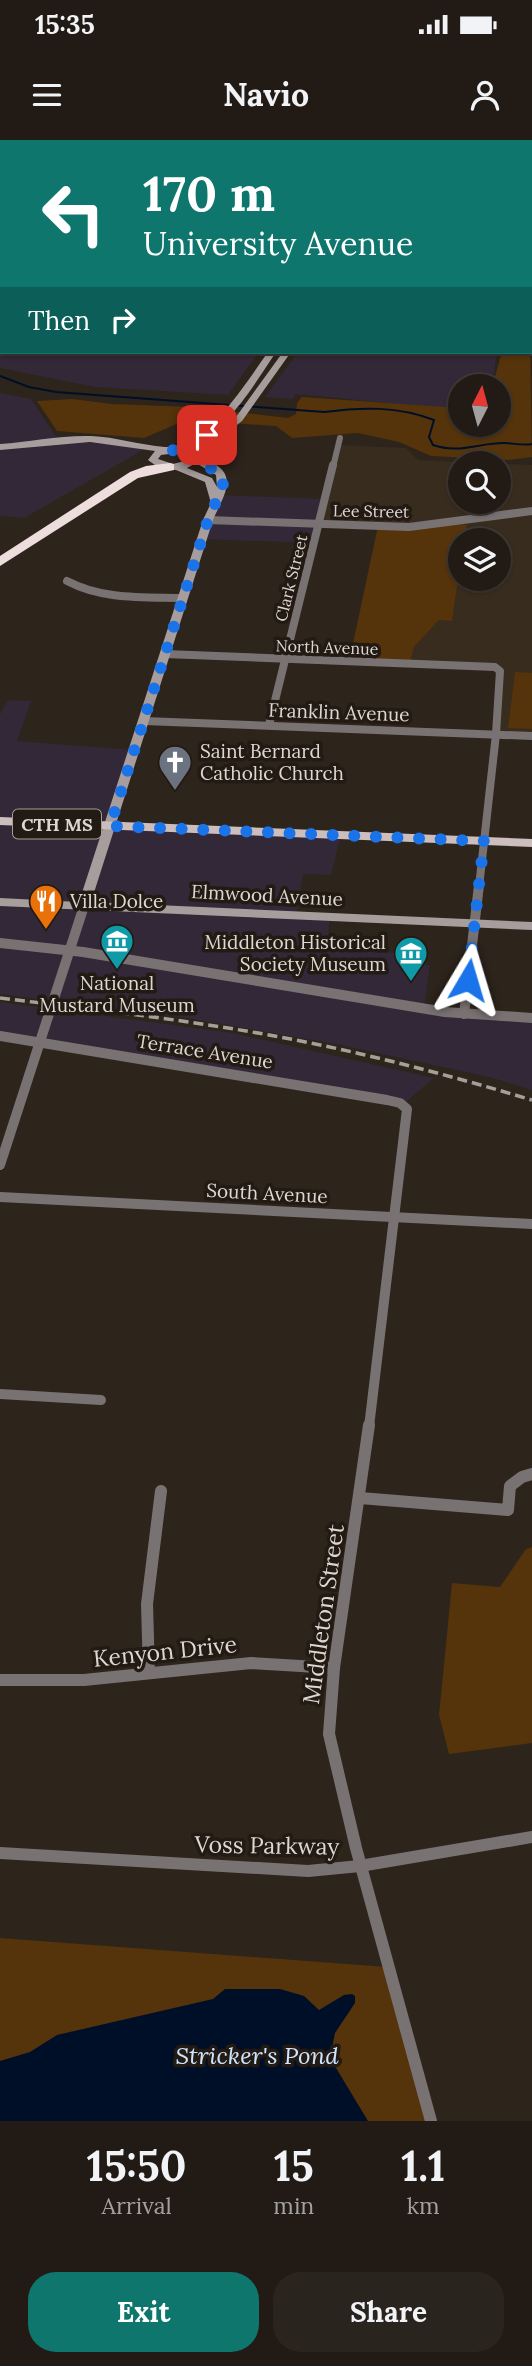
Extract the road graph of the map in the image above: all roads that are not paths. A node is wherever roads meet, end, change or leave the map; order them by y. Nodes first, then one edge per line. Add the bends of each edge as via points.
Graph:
1 (271, 354) edge
2 (286, 354) edge
3 (341, 438) dead end
4 (73, 440) junction
5 (0, 447) edge
6 (168, 450) junction
7 (194, 457) junction
8 (153, 460) junction
9 (173, 467) junction
10 (214, 501) junction
11 (532, 511) edge
12 (208, 520) junction
13 (319, 524) junction
14 (0, 562) edge
15 (67, 582) dead end
16 (183, 598) junction
17 (164, 654) junction
18 (285, 659) junction
19 (144, 720) junction
20 (269, 725) junction
21 (496, 734) junction
22 (532, 736) edge
23 (0, 821) edge
24 (110, 826) junction
25 (484, 841) junction
26 (532, 843) edge
27 (0, 902) edge
28 (84, 906) junction
29 (475, 923) junction
30 (532, 926) edge
31 (0, 943) edge
32 (69, 950) junction
33 (464, 1014) junction
34 (532, 1018) edge
35 (0, 1037) edge
36 (40, 1042) junction
37 (402, 1105) joint
38 (0, 1165) edge
39 (0, 1197) edge
40 (393, 1217) junction
41 (532, 1224) edge
42 (0, 1394) edge
43 (101, 1400) dead end
44 (532, 1474) edge
45 (161, 1490) dead end
46 (360, 1498) junction
47 (334, 1668) junction
48 (149, 1673) junction
49 (0, 1680) edge
50 (532, 1837) edge
51 (0, 1853) edge
52 (360, 1866) junction
53 (431, 2121) edge

1 - 6 street via 230,409 199,440
2 - 7 street via 230,428
3 - 13 street, Clark Street
4 - 5 street
4 - 6 street via 103,439
4 - 8 street via 128,445
6 - 7 street via 182,450
6 - 8 street
7 - 9 street via 187,465
7 - 10 street via 222,476 223,486
8 - 9 street
9 - 10 street via 209,480
9 - 14 highway via 134,475
10 - 12 street
11 - 13 street, Lee Street via 432,526
12 - 13 street, Lee Street
12 - 16 street
13 - 18 street, Clark Street
15 - 16 street via 102,594
16 - 17 street
17 - 18 street, North Avenue
17 - 19 street
18 - 20 street, Clark Street
18 - 21 street, North Avenue via 500,670
19 - 20 street, Franklin Avenue
19 - 24 street
20 - 21 street, Franklin Avenue
21 - 22 street, Franklin Avenue
21 - 25 street
23 - 24 main road, CTH MS
24 - 25 main road, CTH MS
24 - 28 street
25 - 26 main road, CTH MS
25 - 29 street
27 - 28 street, Elmwood Avenue
28 - 29 street, Elmwood Avenue
28 - 32 street
29 - 30 street, Elmwood Avenue
29 - 33 street
31 - 32 street
32 - 33 street
32 - 36 street
33 - 34 street
35 - 36 street, Terrace Avenue
36 - 37 street, Terrace Avenue
36 - 38 street
37 - 40 street, Middleton Street via 407,1109
39 - 40 street, South Avenue
40 - 41 street, South Avenue
40 - 46 street, Middleton Street
42 - 43 street
44 - 46 street via 510,1486 508,1510
45 - 48 street via 146,1592
46 - 47 street, Middleton Street
47 - 48 street, Kenyon Drive via 251,1663
47 - 52 street, Middleton Street via 329,1734
48 - 49 street, Kenyon Drive via 84,1680
50 - 52 street, Voss Parkway
51 - 52 street, Voss Parkway via 279,1871
52 - 53 street, Middleton Street

